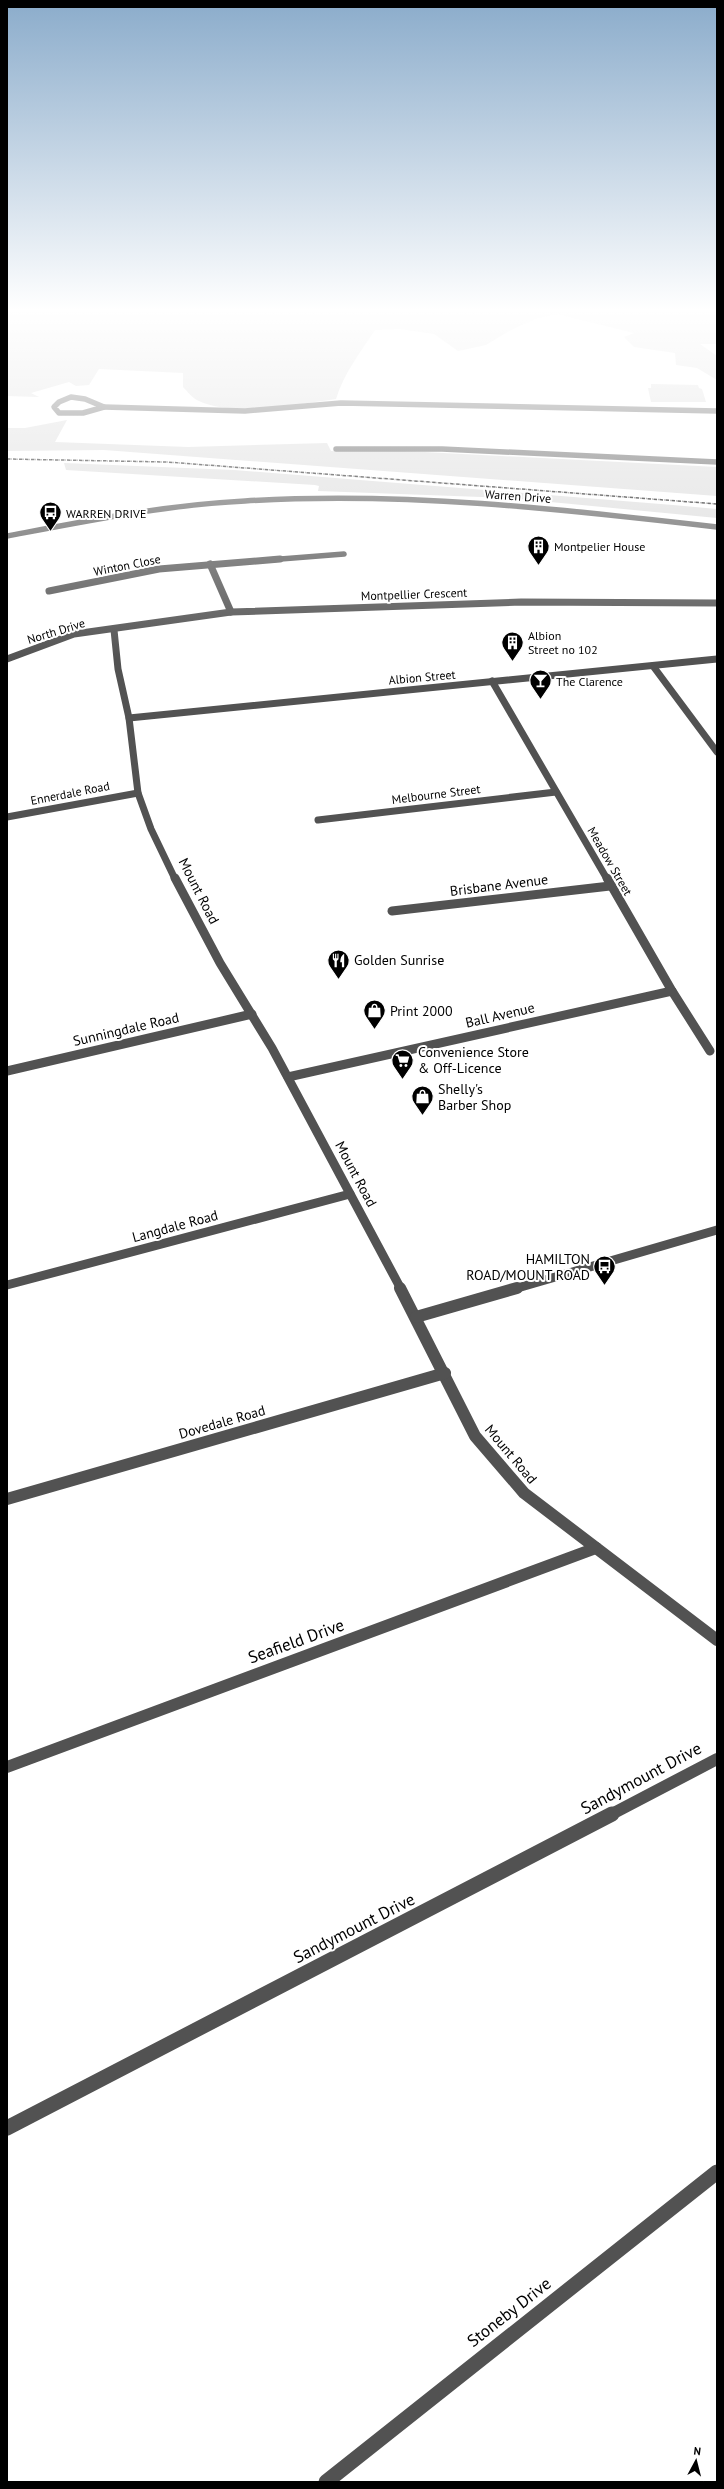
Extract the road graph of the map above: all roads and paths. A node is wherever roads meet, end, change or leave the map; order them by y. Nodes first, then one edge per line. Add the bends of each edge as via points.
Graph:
1 (336, 449) dead end
2 (717, 462) edge
3 (717, 526) edge
4 (7, 536) edge
5 (344, 554) dead end
6 (210, 564) junction
7 (49, 591) dead end
8 (717, 603) edge
9 (230, 612) junction
10 (114, 630) junction
11 (7, 659) edge
12 (717, 659) edge
13 (653, 666) junction
14 (492, 681) junction
15 (129, 718) junction
16 (717, 752) edge
17 (556, 792) junction
18 (138, 793) junction
19 (7, 817) edge
20 (318, 820) dead end
21 (610, 886) junction
22 (392, 911) dead end
23 (672, 991) junction
24 (252, 1014) junction
25 (710, 1051) dead end
26 (7, 1070) edge
27 (288, 1078) junction
28 (350, 1194) junction
29 (717, 1230) edge
30 (7, 1285) edge
31 (416, 1317) junction
32 (445, 1373) junction
33 (7, 1499) edge
34 (596, 1548) junction
35 (717, 1640) edge
36 (717, 1759) edge
37 (7, 1767) edge
38 (7, 2128) edge
39 (717, 2172) edge
40 (326, 2482) edge

1 - 2 street via 442,449
3 - 4 street, Warren Drive via 529,508 320,498 203,505 85,521
5 - 6 street, Winton Close
6 - 7 street, Winton Close via 159,569
6 - 9 street
8 - 9 street, Montpellier Crescent via 521,602
9 - 10 street, Montpellier Crescent via 173,618
10 - 11 street, North Drive via 74,634
10 - 15 street, Mount Road via 118,669
12 - 13 street, Albion Street
13 - 14 street, Albion Street
13 - 16 street
14 - 15 street, Albion Street
14 - 17 street, Meadow Street
15 - 18 street, Mount Road
17 - 20 street, Melbourne Street
17 - 21 street, Meadow Street
18 - 19 street, Ennerdale Road
18 - 24 street, Mount Road via 151,829 184,898
21 - 22 street, Brisbane Avenue
21 - 23 street, Meadow Street
23 - 25 street, Meadow Street
23 - 27 street, Ball Avenue
24 - 26 street, Sunningdale Road
24 - 27 street, Mount Road
27 - 28 street, Mount Road
28 - 30 street, Langdale Road
28 - 31 street, Mount Road
29 - 31 street
31 - 32 street, Mount Road
32 - 33 street, Dovedale Road
32 - 34 street, Mount Road via 475,1436 524,1494
34 - 35 street, Mount Road
34 - 37 street, Seafield Drive
36 - 38 street, Sandymount Drive
39 - 40 street, Stoneby Drive

